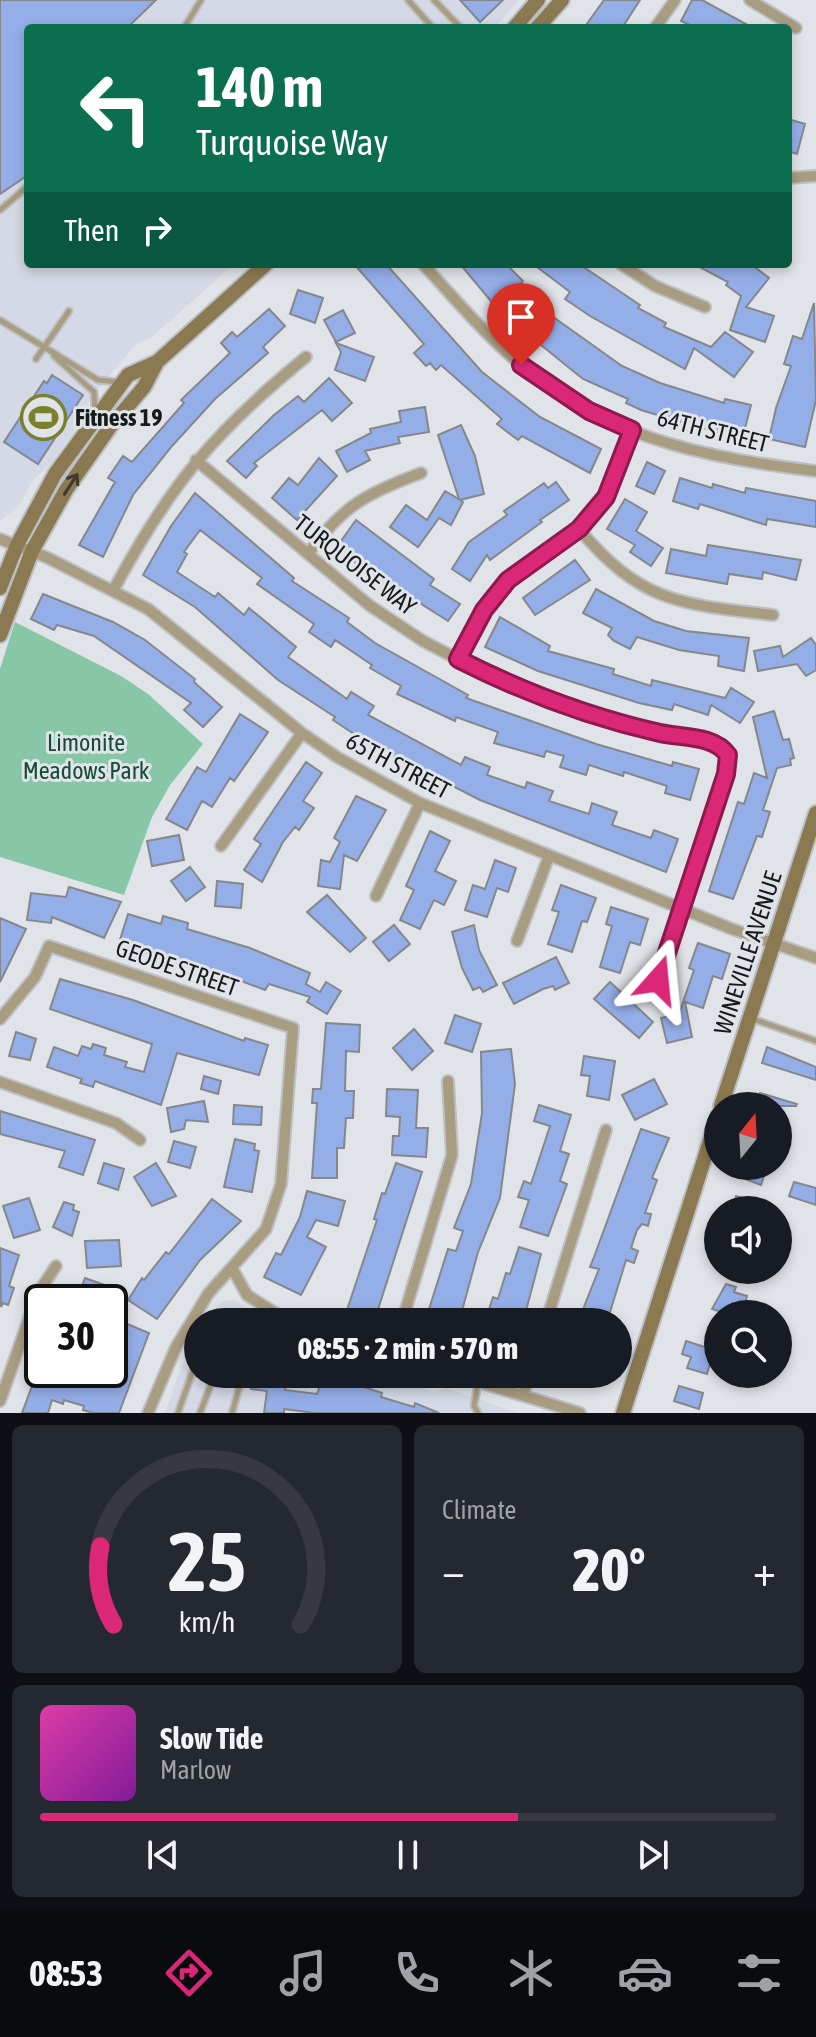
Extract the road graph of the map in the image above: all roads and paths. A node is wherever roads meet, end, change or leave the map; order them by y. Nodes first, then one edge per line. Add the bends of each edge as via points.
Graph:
1 (201, 0) edge
2 (408, 0) edge
3 (434, 0) edge
4 (538, 0) edge
5 (562, 0) edge
6 (675, 0) edge
7 (750, 0) edge
8 (186, 24) edge
9 (429, 24) edge
10 (457, 24) edge
11 (517, 24) edge
12 (541, 24) edge
13 (658, 24) edge
14 (789, 24) edge
15 (792, 26) edge
16 (796, 28) dead end
17 (816, 176) edge
18 (792, 178) edge
19 (24, 189) edge
20 (0, 210) edge
21 (262, 268) edge
22 (427, 268) edge
23 (627, 268) edge
24 (705, 307) dead end
25 (69, 311) dead end
26 (0, 320) edge
27 (44, 347) junction
28 (306, 357) dead end
29 (36, 359) dead end
30 (157, 362) junction
31 (122, 382) junction
32 (95, 418) junction
33 (632, 430) junction
34 (196, 460) junction
35 (816, 471) edge
36 (421, 473) dead end
37 (579, 529) junction
38 (0, 539) edge
39 (17, 545) junction
40 (32, 551) junction
41 (308, 554) junction
42 (0, 588) edge
43 (114, 589) junction
44 (773, 615) dead end
45 (0, 635) edge
46 (458, 659) junction
47 (302, 733) junction
48 (420, 803) junction
49 (816, 813) edge
50 (221, 846) dead end
51 (549, 856) junction
52 (376, 896) dead end
53 (681, 909) junction
54 (517, 941) dead end
55 (773, 944) junction
56 (816, 958) edge
57 (658, 980) dead end
58 (749, 1018) junction
59 (0, 1019) edge
60 (816, 1041) edge
61 (448, 1081) dead end
62 (0, 1082) edge
63 (725, 1092) edge
64 (606, 1130) dead end
65 (140, 1140) dead end
66 (704, 1160) edge
67 (56, 1266) dead end
68 (232, 1268) junction
69 (267, 1308) edge
70 (406, 1308) edge
71 (550, 1308) edge
72 (187, 1388) edge
73 (210, 1388) edge
74 (239, 1388) edge
75 (478, 1388) edge
76 (499, 1388) edge
77 (525, 1388) edge
78 (523, 1395) junction
79 (0, 1401) edge
80 (148, 1413) edge
81 (178, 1413) edge
82 (200, 1413) edge
83 (232, 1413) edge
84 (478, 1413) edge
85 (580, 1413) edge
86 (623, 1413) edge

1 - 8 lane
2 - 9 lane
3 - 10 lane
4 - 11 street
5 - 12 street
6 - 13 street
7 - 14 street
15 - 16 street
17 - 18 street
19 - 20 lane
21 - 30 street
22 - 33 street, 64TH STREET via 500,348 542,382
23 - 24 street
25 - 27 lane
26 - 27 lane
27 - 29 lane
27 - 31 lane via 98,380
27 - 32 lane via 94,392
28 - 34 street via 246,406
30 - 31 street
40 -> 30 street via 66,490
31 - 32 street
32 - 39 street via 55,474
33 - 35 street, 64TH STREET via 726,459
33 - 37 street via 606,497
34 - 41 street, TURQUOISE WAY
34 - 43 street via 155,514
36 - 41 street via 354,502
37 - 44 street via 616,569 652,592 696,606
37 - 46 street via 508,580 484,610
38 - 39 street, 65TH STREET
39 - 40 street, 65TH STREET
39 - 42 street
40 - 43 street, 65TH STREET
40 - 45 street
41 - 46 street, TURQUOISE WAY via 395,625
43 - 47 street, 65TH STREET via 168,622
46 - 53 street, TURQUOISE WAY via 554,703 616,723 714,741 728,755
47 - 48 street, 65TH STREET
47 - 50 street
48 - 51 street, 65TH STREET
48 - 52 street
49 - 55 street, WINEVILLE AVENUE
51 - 53 street, 65TH STREET
51 - 54 street
53 - 55 street, 65TH STREET
53 - 57 street
55 - 56 street, 65TH STREET
55 - 58 street, WINEVILLE AVENUE
58 - 60 lane
58 - 63 street, WINEVILLE AVENUE
59 - 68 street, GEODE STREET via 35,977 49,946 293,1028 281,1184 266,1229
61 - 70 street via 452,1155
62 - 65 street via 116,1123
64 - 71 street
66 - 86 street
67 - 79 street via 38,1293
68 - 69 street via 247,1295
68 - 80 street via 208,1294 176,1347
72 - 81 lane
73 - 82 lane
74 - 83 lane
75 - 84 lane
76 - 78 street
77 - 78 street
78 - 85 street

